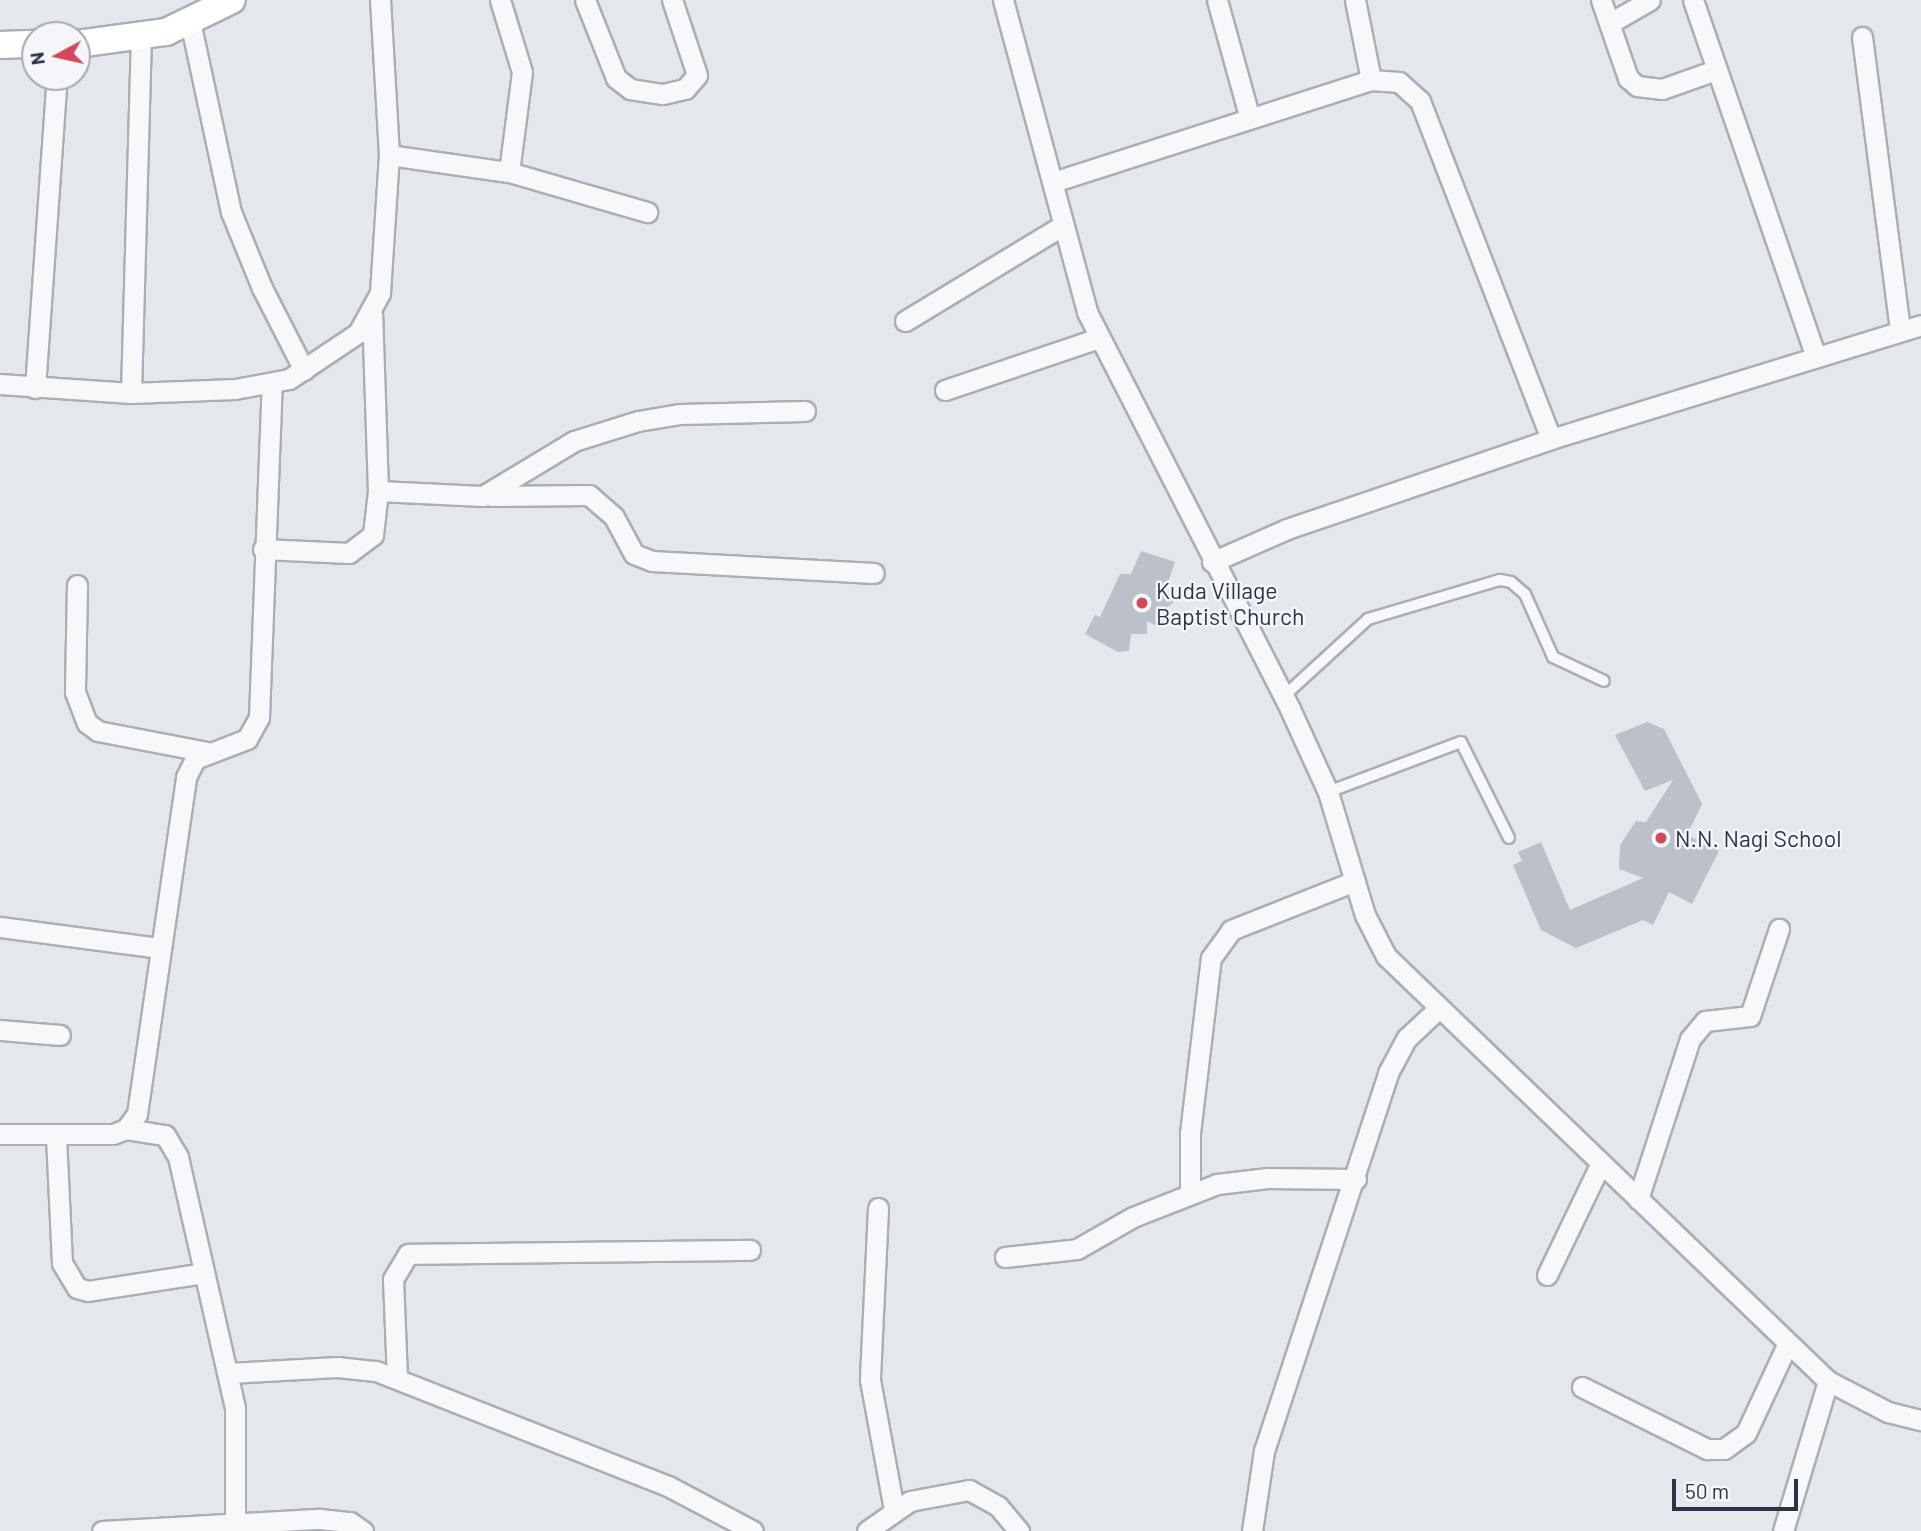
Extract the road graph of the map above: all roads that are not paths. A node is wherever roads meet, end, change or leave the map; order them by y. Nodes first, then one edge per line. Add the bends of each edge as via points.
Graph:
1 (232, 0) edge
2 (380, 0) edge
3 (500, 0) edge
4 (585, 0) edge
5 (673, 0) edge
6 (1003, 0) edge
7 (1217, 0) edge
8 (1355, 0) edge
9 (1601, 0) edge
10 (1650, 0) edge
11 (1693, 0) edge
12 (190, 21) junction
13 (1610, 23) junction
14 (1861, 37) dead end
15 (141, 39) junction
16 (91, 43) edge
17 (21, 44) edge
18 (0, 45) edge
19 (1713, 71) junction
20 (1371, 80) junction
21 (56, 91) edge
22 (1250, 119) junction
23 (389, 155) junction
24 (509, 172) junction
25 (1053, 182) junction
26 (647, 212) dead end
27 (1060, 227) junction
28 (372, 314) junction
29 (905, 321) dead end
30 (1921, 325) edge
31 (1900, 330) junction
32 (1099, 338) junction
33 (1815, 354) junction
34 (304, 370) junction
35 (272, 383) junction
36 (0, 384) edge
37 (35, 388) junction
38 (945, 390) dead end
39 (131, 393) junction
40 (805, 411) dead end
41 (1551, 439) junction
42 (377, 491) junction
43 (483, 496) junction
44 (263, 549) junction
45 (1212, 562) junction
46 (874, 573) dead end
47 (76, 585) dead end
48 (1604, 681) dead end
49 (1284, 696) junction
50 (207, 752) junction
51 (1328, 792) junction
52 (1509, 838) dead end
53 (1355, 881) junction
54 (0, 927) edge
55 (1779, 929) dead end
56 (159, 948) junction
57 (1438, 1008) junction
58 (0, 1030) edge
59 (60, 1035) dead end
60 (126, 1129) junction
61 (0, 1134) edge
62 (56, 1136) junction
63 (1601, 1163) junction
64 (1356, 1179) junction
65 (1190, 1193) junction
66 (1638, 1199) junction
67 (878, 1208) dead end
68 (750, 1250) dead end
69 (1005, 1257) dead end
70 (204, 1273) junction
71 (1547, 1275) dead end
72 (1788, 1343) junction
73 (229, 1373) junction
74 (397, 1378) junction
75 (1828, 1381) junction
76 (1582, 1387) dead end
77 (1921, 1420) edge
78 (894, 1509) junction
79 (235, 1528) edge
80 (102, 1531) edge
81 (363, 1531) edge
82 (753, 1531) edge
83 (867, 1531) edge
84 (1019, 1531) edge
85 (1252, 1531) edge
86 (1783, 1531) edge

1 - 12 main road
2 - 23 street
3 - 24 street via 522,72
4 - 5 street via 616,78 630,89 663,94 685,89 697,75
6 - 25 street
7 - 22 street
8 - 20 street
9 - 13 street
10 - 13 street
11 - 19 street
12 - 15 main road
12 - 34 street via 231,212 261,288
13 - 19 street via 1628,78 1647,91
14 - 31 street
15 - 16 main road
15 - 39 street
17 - 18 main road
19 - 33 street
20 - 22 street
20 - 41 street via 1399,82 1420,102
21 - 37 street
22 - 25 street
23 - 24 street
23 - 28 street via 380,293
24 - 26 street
25 - 27 street
27 - 29 street
27 - 32 street
28 - 34 street via 342,348
28 - 42 street
30 - 31 street
31 - 33 street
32 - 38 street
32 - 45 street
33 - 41 street
34 - 35 street
35 - 39 street via 196,393
35 - 44 street
36 - 37 street
37 - 39 street
40 - 43 street via 680,414 638,421 574,441
41 - 45 street via 1287,529
42 - 43 street
42 - 44 street via 373,535 362,548 349,553
43 - 46 street via 589,495 608,509 634,554 652,561
44 - 50 street via 259,717 247,739
45 - 49 street
47 - 50 street via 75,692 88,723 98,731
48 - 49 lane via 1553,657 1525,594 1511,582 1500,580 1368,618
49 - 51 street
50 - 56 street via 195,760 186,777
51 - 52 lane via 1461,741
51 - 53 street
53 - 57 street via 1365,915 1386,956
53 - 65 street via 1231,930 1211,958 1191,1133
54 - 56 street
55 - 66 street via 1750,1016 1705,1021 1690,1039
56 - 60 street via 137,1114
57 - 63 street
57 - 64 street via 1395,1057
58 - 59 street
60 - 62 street via 87,1138
60 - 70 street via 157,1133 172,1143
61 - 62 street
62 - 70 street via 62,1263 77,1288 88,1291
63 - 66 street
63 - 71 street
64 - 65 street via 1268,1178
64 - 85 street via 1264,1451
65 - 69 street via 1077,1249
66 - 72 street
67 - 78 street via 870,1380
68 - 74 street via 408,1254 393,1279
70 - 73 street
72 - 75 street
72 - 76 street via 1746,1433 1724,1449 1707,1448
73 - 74 street via 337,1367
73 - 79 street via 238,1432
74 - 82 street via 668,1486
75 - 77 street via 1888,1412
75 - 86 street
78 - 83 street
78 - 84 street via 949,1490 969,1490 998,1506
79 - 80 street
79 - 81 street via 336,1520

